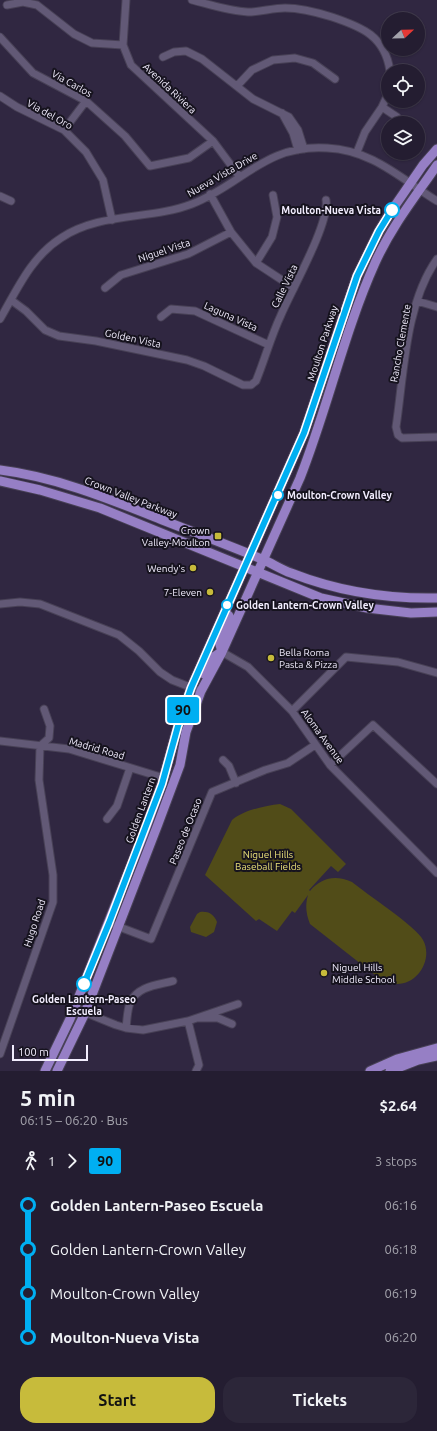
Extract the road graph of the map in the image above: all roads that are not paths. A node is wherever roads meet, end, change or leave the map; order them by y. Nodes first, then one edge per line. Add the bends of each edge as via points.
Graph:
1 (126, 0) edge
2 (192, 0) edge
3 (8, 5) dead end
4 (0, 37) edge
5 (123, 45) junction
6 (163, 57) dead end
7 (388, 64) edge
8 (335, 79) dead end
9 (237, 86) junction
10 (0, 96) edge
11 (86, 100) junction
12 (381, 108) edge
13 (384, 108) edge
14 (396, 116) edge
15 (64, 130) junction
16 (213, 141) junction
17 (301, 149) junction
18 (437, 149) edge
19 (357, 152) junction
20 (437, 165) edge
21 (239, 176) junction
22 (411, 184) junction
23 (420, 190) junction
24 (210, 194) junction
25 (273, 195) dead end
26 (0, 196) edge
27 (326, 200) dead end
28 (12, 201) dead end
29 (437, 201) edge
30 (112, 220) junction
31 (231, 232) junction
32 (437, 259) edge
33 (256, 263) junction
34 (105, 288) dead end
35 (294, 288) junction
36 (11, 300) junction
37 (417, 301) junction
38 (437, 307) edge
39 (161, 317) dead end
40 (0, 319) edge
41 (269, 345) junction
42 (256, 381) joint
43 (437, 437) edge
44 (0, 470) edge
45 (0, 482) edge
46 (250, 555) junction
47 (264, 560) junction
48 (244, 567) junction
49 (259, 573) junction
50 (437, 598) edge
51 (0, 604) edge
52 (225, 612) junction
53 (437, 612) edge
54 (222, 652) junction
55 (437, 673) edge
56 (196, 677) junction
57 (191, 688) junction
58 (201, 691) junction
59 (44, 709) dead end
60 (292, 710) junction
61 (0, 741) edge
62 (315, 745) junction
63 (40, 746) junction
64 (182, 754) junction
65 (223, 760) dead end
66 (330, 765) junction
67 (130, 768) junction
68 (164, 778) junction
69 (236, 783) junction
70 (437, 784) edge
71 (107, 819) dead end
72 (158, 824) junction
73 (437, 873) edge
74 (114, 925) junction
75 (174, 981) dead end
76 (238, 1004) dead end
77 (74, 1008) junction
78 (85, 1013) junction
79 (197, 1018) junction
80 (188, 1021) junction
81 (232, 1024) dead end
82 (126, 1028) junction
83 (437, 1048) edge
84 (0, 1054) edge
85 (437, 1056) edge
86 (45, 1071) edge
87 (57, 1071) edge
88 (196, 1071) edge
89 (370, 1071) edge
90 (390, 1071) edge

1 - 5 street, Avenida Riviera
2 - 7 street via 237,11 285,8 313,11 353,24 378,42
3 - 5 street via 23,2 36,4 74,34 92,43
4 - 11 street, Via Carlos via 33,73
5 - 16 street, Avenida Riviera via 131,65
6 - 9 street via 174,52 186,51 202,59
8 - 9 street via 312,63 295,58 274,60 252,70
9 - 17 street via 253,99 282,114 292,126
10 - 15 street, Via del Oro via 16,107
11 - 15 street
11 - 16 street, Via Carlos via 125,136 150,166 189,158
12 - 19 street via 365,132
13 - 14 street
15 - 30 street, Via del Oro via 81,146 96,166 107,192
16 - 21 street, Avenida Riviera
17 - 19 street, Nueva Vista Drive via 326,147
17 - 21 street, Nueva Vista Drive via 279,154
18 - 22 main road, Moulton Parkway
19 - 22 street, Nueva Vista Drive via 382,164
20 - 23 main road
21 - 24 street, Nueva Vista Drive
22 - 23 street, Nueva Vista Drive
22 - 46 main road, Moulton Parkway via 379,231 357,276 304,433
23 - 29 street, Nueva Vista Drive
23 - 47 main road via 402,215 376,262 349,332 312,450
24 - 30 street, Nueva Vista Drive via 173,210
24 - 31 street
25 - 33 street via 277,217 272,237
26 - 28 street
27 - 35 street, Calle Vista via 324,219
30 - 36 street, Nueva Vista Drive via 88,224 50,246 31,266
31 - 33 street
31 - 34 street, Niguel Vista via 188,254 121,275
32 - 37 street, Rancho Clemente
33 - 35 street
35 - 41 street, Calle Vista
36 - 40 street, Nueva Vista Drive
36 - 42 street, Golden Vista via 46,330 59,336 187,360 246,386
37 - 38 street
37 - 43 street, Rancho Clemente via 396,427 398,435 406,439
39 - 41 street, Laguna Vista via 171,309 195,311
41 - 42 street, Calle Vista
44 - 46 main road, Crown Valley Parkway via 86,491
45 - 48 main road via 80,501
46 - 47 main road, Crown Valley Parkway
46 - 48 main road, Golden Lantern
47 - 49 main road, Golden Lantern
47 - 50 main road, Crown Valley Parkway via 295,575 340,588 397,596
48 - 49 main road
48 - 52 main road, Golden Lantern
49 - 53 main road via 344,604 389,611
49 - 54 main road, Golden Lantern
51 - 57 street via 40,604 119,635 140,651 160,672
52 - 54 main road via 229,616 219,641
52 - 56 main road, Golden Lantern
54 - 56 main road via 212,658 204,674
54 - 58 main road, Golden Lantern
54 - 60 street, Aloma Avenue via 248,667
55 - 60 street via 398,662 346,657
56 - 57 main road, Golden Lantern
57 - 58 street
57 - 68 main road, Golden Lantern
58 - 64 main road, Golden Lantern via 186,732
59 - 63 street via 50,726 49,738
60 - 62 street, Aloma Avenue
61 - 63 street, Madrid Road
62 - 66 street, Aloma Avenue
62 - 69 street, Paseo de Ocaso via 288,763
63 - 67 street, Madrid Road via 69,749
63 - 84 street, Hugo Road via 39,780 53,875 53,902
64 - 68 main road via 177,757 170,775
64 - 72 main road, Golden Lantern
65 - 69 street via 229,766
66 - 70 street via 373,725
66 - 73 street, Aloma Avenue
67 - 68 street, Madrid Road
67 - 71 street via 117,806
68 - 72 main road via 167,788 156,819
68 - 74 main road, Golden Lantern
69 - 74 street, Paseo de Ocaso via 212,792 151,939
72 - 74 main road, Golden Lantern
74 - 77 main road, Golden Lantern
74 - 78 main road, Golden Lantern
75 - 82 street via 145,988 136,995 130,1003
76 - 79 street
77 - 78 street
77 - 86 main road, Golden Lantern
78 - 82 street
78 - 87 main road, Golden Lantern
79 - 80 street
79 - 81 street via 218,1018
80 - 82 street via 143,1030
80 - 88 street via 199,1065
83 - 89 main road via 397,1059
85 - 90 main road

